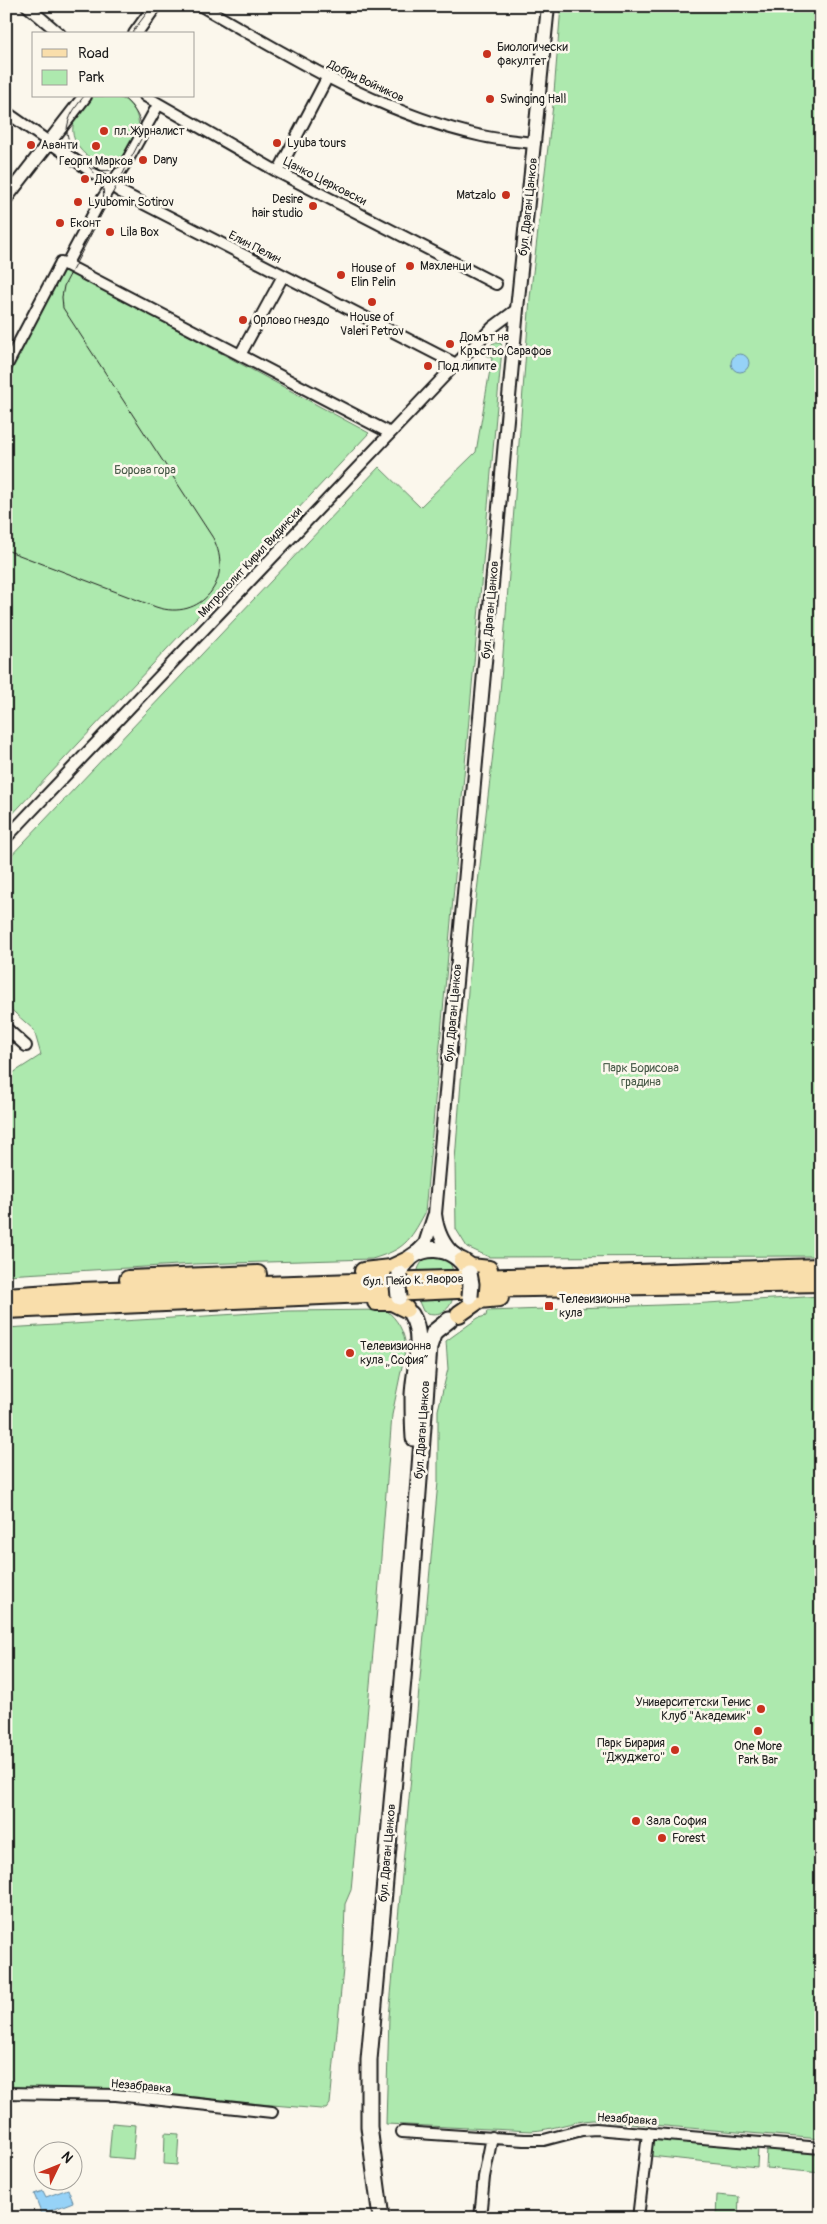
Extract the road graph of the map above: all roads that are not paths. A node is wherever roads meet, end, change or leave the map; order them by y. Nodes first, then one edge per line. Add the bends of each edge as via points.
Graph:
1 (26, 6) edge
2 (155, 6) edge
3 (201, 6) edge
4 (548, 6) edge
5 (58, 32) edge
6 (136, 32) edge
7 (328, 78) junction
8 (83, 98) edge
9 (148, 98) edge
10 (158, 104) junction
11 (6, 112) edge
12 (50, 141) junction
13 (535, 143) junction
14 (278, 172) junction
15 (112, 185) junction
16 (6, 198) edge
17 (66, 265) junction
18 (283, 276) junction
19 (496, 284) dead end
20 (517, 309) junction
21 (240, 355) junction
22 (456, 364) junction
23 (6, 367) edge
24 (390, 433) junction
25 (6, 838) edge
26 (6, 1028) edge
27 (26, 1046) dead end
28 (435, 1214) junction
29 (411, 1258) junction
30 (462, 1263) junction
31 (821, 1267) edge
32 (786, 1276) junction
33 (821, 1283) edge
34 (9, 1292) edge
35 (405, 1307) junction
36 (9, 1315) edge
37 (454, 1317) junction
38 (417, 1488) junction
39 (6, 2092) edge
40 (272, 2112) dead end
41 (402, 2132) dead end
42 (648, 2133) junction
43 (492, 2137) junction
44 (821, 2148) edge
45 (381, 2218) edge
46 (480, 2218) edge
47 (638, 2218) edge

1 - 5 street
2 - 6 street
3 - 7 street, Добри Войников
4 - 13 street, бул. Драган Цанков
7 - 13 street, Добри Войников via 388,106 433,122 484,137
7 - 14 street
8 - 12 street
9 - 10 street, Цанко Церковски
10 - 14 street, Цанко Церковски
10 - 15 street
11 - 12 street, Елин Пелин
12 - 15 street, Елин Пелин
12 - 16 street
13 - 20 street, бул. Драган Цанков
14 - 19 street, Цанко Церковски
15 - 17 street
15 - 18 street, Елин Пелин
17 - 21 street
17 - 23 street via 61,262
18 - 21 street
18 - 22 street, Елин Пелин
20 - 22 street, Митрополит Кирил Видински via 493,327
20 - 28 street, бул. Драган Цанков
21 - 24 street
22 - 24 street, Митрополит Кирил Видински
24 - 25 street, Митрополит Кирил Видински
26 - 27 street
28 - 29 street, бул. Драган Цанков via 425,1244
28 - 30 street, бул. Драган Цанков via 446,1248
29 - 30 main road via 435,1249 444,1250
29 - 34 main road via 391,1268 368,1270 150,1278
29 - 35 main road, bridge via 400,1274 398,1286
30 - 32 main road via 478,1268 758,1264
30 - 37 main road, bridge via 471,1284 470,1296
31 - 32 main road, бул. Пейо К. Яворов
32 - 33 main road, бул. Пейо К. Яворов
32 - 34 main road, бул. Пейо К. Яворов via 388,1280
32 - 36 main road, бул. Пейо К. Яворов
32 - 37 main road via 760,1290 684,1295 489,1298 475,1302
35 - 36 main road via 392,1302
35 - 37 main road via 430,1322
35 - 38 main road, бул. Драган Цанков via 414,1320 418,1336 413,1402
37 - 38 main road, бул. Драган Цанков via 434,1332 429,1347
38 - 45 main road, бул. Драган Цанков via 369,2060 369,2127
39 - 40 street, Незабравка via 116,2095
41 - 43 street, Незабравка
42 - 43 street, Незабравка via 596,2129 544,2140
42 - 44 street, Незабравка
42 - 47 street
43 - 46 street

